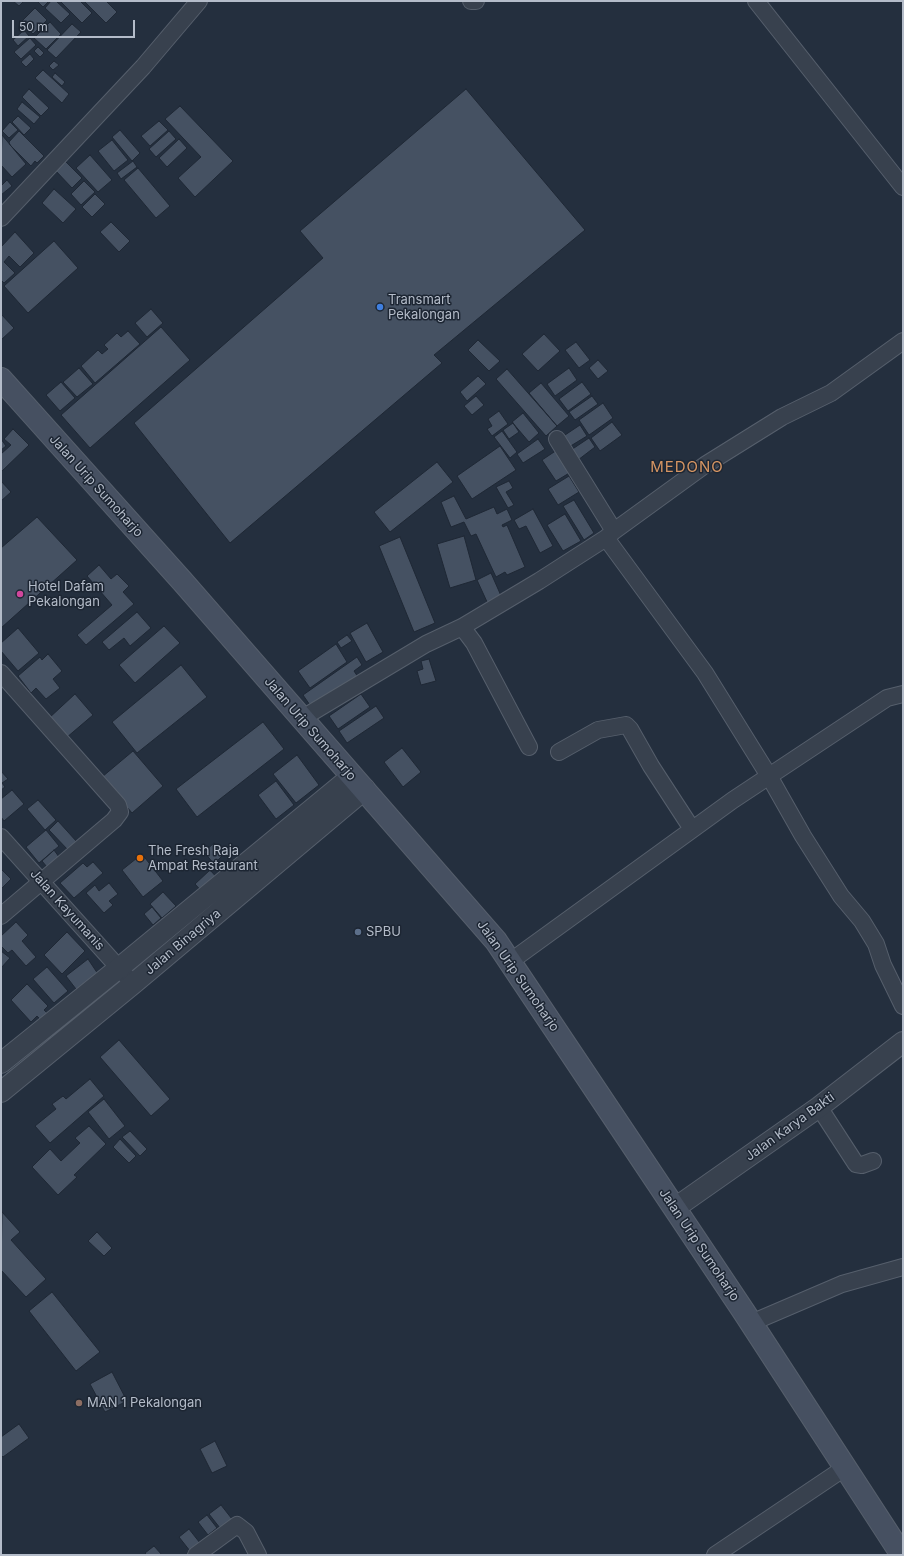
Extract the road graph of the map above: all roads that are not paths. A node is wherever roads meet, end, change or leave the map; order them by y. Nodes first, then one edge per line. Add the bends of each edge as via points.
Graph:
1 (199, 1) edge
2 (471, 1) edge
3 (476, 1) edge
4 (756, 1) edge
5 (903, 187) edge
6 (1, 218) edge
7 (903, 341) edge
8 (1, 379) edge
9 (557, 439) dead end
10 (610, 534) junction
11 (462, 627) junction
12 (1, 673) edge
13 (903, 694) edge
14 (301, 719) junction
15 (529, 747) dead end
16 (559, 752) dead end
17 (769, 776) junction
18 (358, 783) junction
19 (692, 829) junction
20 (1, 837) edge
21 (42, 882) junction
22 (186, 913) junction
23 (1, 916) edge
24 (199, 928) junction
25 (511, 961) junction
26 (119, 968) junction
27 (133, 984) junction
28 (903, 1006) edge
29 (903, 1042) edge
30 (22, 1045) junction
31 (1, 1063) edge
32 (35, 1064) junction
33 (1, 1092) edge
34 (819, 1107) junction
35 (873, 1161) dead end
36 (674, 1208) junction
37 (903, 1267) edge
38 (751, 1323) junction
39 (846, 1467) junction
40 (196, 1555) edge
41 (258, 1555) edge
42 (715, 1555) edge
43 (902, 1555) edge

1 - 6 street via 143,66
2 - 3 street
4 - 5 street
7 - 10 street via 831,392 782,417 705,465
8 - 14 main road, Jalan Urip Sumoharjo via 183,582
9 - 10 street
10 - 11 street
10 - 17 street via 705,673
11 - 14 street via 426,644
11 - 15 street via 474,643
12 - 21 street via 118,805 120,812
13 - 17 street via 887,698
14 - 18 main road, Jalan Urip Sumoharjo
16 - 19 street via 598,730 626,725
17 - 19 street
17 - 28 street via 841,896 862,921 876,944
18 - 22 street, Jalan Binagriya
18 - 24 street, Jalan Binagriya
18 - 25 main road, Jalan Urip Sumoharjo via 481,922
19 - 25 street
20 - 21 street, Jalan Kayumanis
21 - 23 street
21 - 26 street, Jalan Kayumanis
22 - 24 street
22 - 26 street, Jalan Binagriya
24 - 27 street, Jalan Binagriya
25 - 36 main road, Jalan Urip Sumoharjo
26 - 27 street, Jalan Kayumanis
26 - 30 street, Jalan Binagriya
27 - 32 street, Jalan Binagriya
29 - 34 street, Jalan Karya Bakti
30 - 31 street, Jalan Binagriya
30 - 32 street
32 - 33 street, Jalan Binagriya
34 - 35 street via 856,1164 862,1165
34 - 36 street, Jalan Karya Bakti
36 - 38 main road, Jalan Urip Sumoharjo
37 - 38 street via 842,1284
38 - 39 main road, Jalan Urip Sumoharjo
39 - 42 street
39 - 43 main road, Jalan Urip Sumoharjo
40 - 41 street via 237,1525 246,1532

